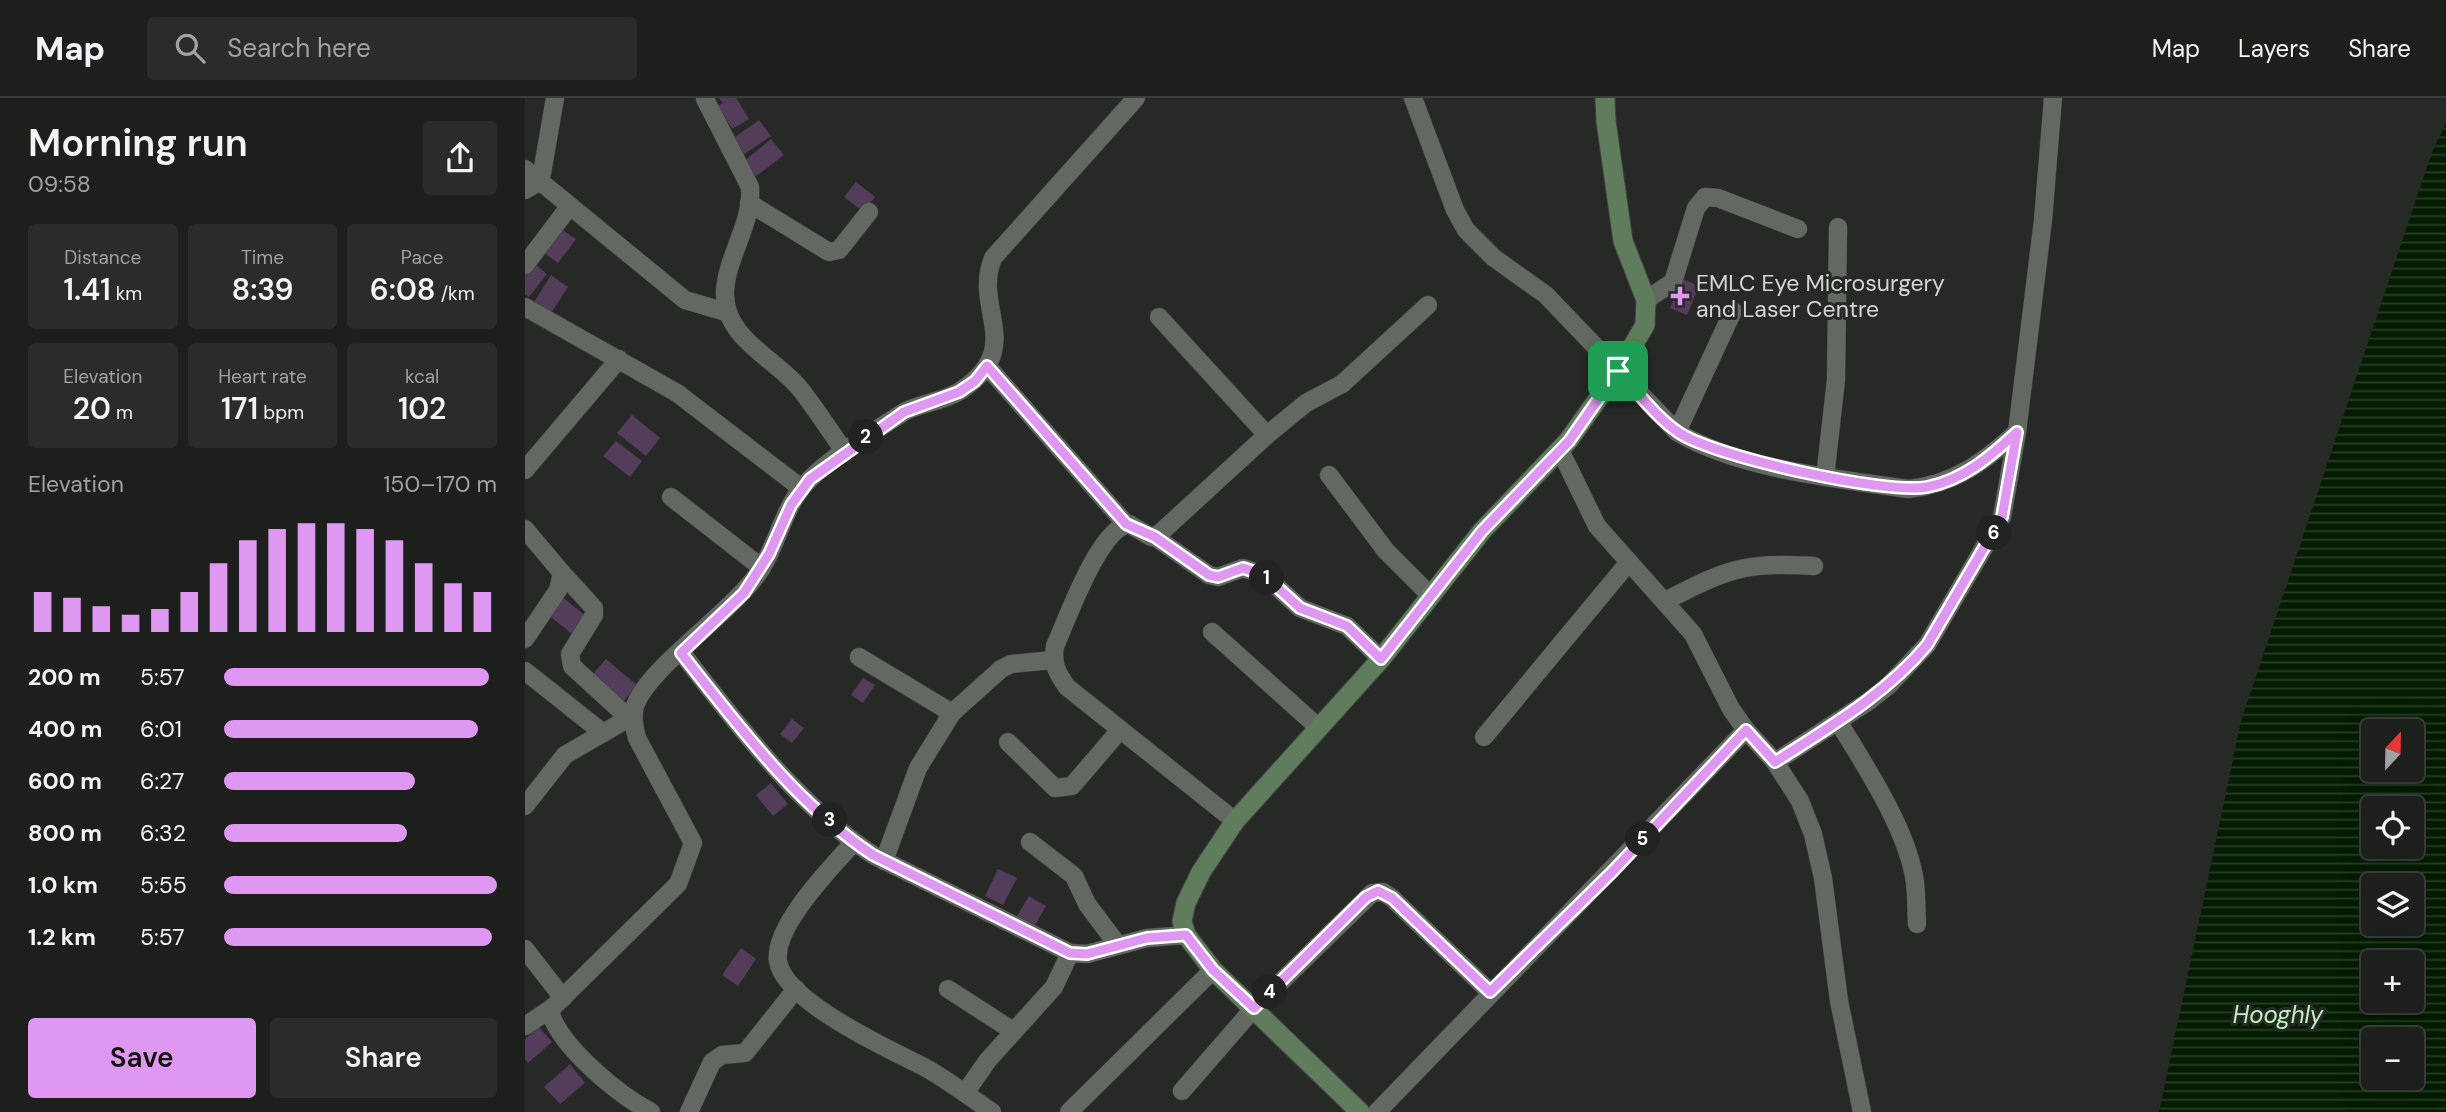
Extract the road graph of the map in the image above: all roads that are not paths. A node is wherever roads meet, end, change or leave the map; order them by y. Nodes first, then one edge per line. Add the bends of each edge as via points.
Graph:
1 (555, 98) edge
2 (694, 98) edge
3 (705, 98) edge
4 (1136, 98) edge
5 (1413, 98) edge
6 (1605, 98) edge
7 (2053, 98) edge
8 (525, 169) edge
9 (532, 186) edge
10 (749, 204) junction
11 (569, 207) junction
12 (869, 212) dead end
13 (1838, 227) dead end
14 (1798, 229) dead end
15 (525, 265) edge
16 (1646, 300) junction
17 (1428, 305) dead end
18 (525, 307) edge
19 (1734, 311) dead end
20 (726, 312) junction
21 (1159, 317) dead end
22 (619, 359) junction
23 (987, 366) junction
24 (1618, 371) junction
25 (1677, 432) junction
26 (2017, 432) junction
27 (1267, 435) junction
28 (1560, 450) junction
29 (844, 452) junction
30 (525, 470) edge
31 (1329, 475) dead end
32 (1825, 477) junction
33 (801, 488) junction
34 (671, 497) dead end
35 (1126, 524) junction
36 (525, 528) edge
37 (1155, 537) junction
38 (1629, 562) junction
39 (1814, 566) dead end
40 (762, 568) junction
41 (562, 573) junction
42 (1431, 596) junction
43 (1664, 601) junction
44 (1212, 632) dead end
45 (525, 639) edge
46 (681, 653) junction
47 (859, 657) dead end
48 (1381, 659) junction
49 (1053, 660) junction
50 (525, 671) edge
51 (952, 713) junction
52 (631, 720) junction
53 (1838, 721) junction
54 (1319, 728) junction
55 (1120, 730) junction
56 (1746, 730) junction
57 (603, 733) junction
58 (1484, 737) dead end
59 (1007, 742) dead end
60 (1775, 762) junction
61 (525, 806) edge
62 (1235, 821) junction
63 (854, 842) junction
64 (1030, 842) dead end
65 (884, 861) junction
66 (1917, 924) dead end
67 (1186, 935) junction
68 (1117, 944) junction
69 (525, 949) edge
70 (1070, 953) junction
71 (1213, 970) junction
72 (796, 989) junction
73 (948, 989) dead end
74 (1490, 992) junction
75 (558, 1003) junction
76 (1254, 1008) junction
77 (525, 1026) edge
78 (1013, 1031) junction
79 (1182, 1091) dead end
80 (965, 1093) junction
81 (623, 1105) edge
82 (651, 1112) edge
83 (689, 1112) edge
84 (992, 1112) edge
85 (1069, 1112) edge
86 (1360, 1112) edge
87 (1377, 1112) edge
88 (1862, 1112) edge

1 - 9 street
2 - 3 street
3 - 10 street via 750,187
4 - 23 street via 993,258 987,290 997,335
5 - 24 street via 1466,230 1494,258 1546,295
6 - 16 main road via 1623,242
7 - 26 street
8 - 9 street
9 - 11 street
10 - 12 street via 829,252 839,250
10 - 20 street via 727,276
11 - 15 street
11 - 20 street via 685,300
13 - 32 street via 1836,380
14 - 16 street via 1705,197 1696,208 1672,282
16 - 24 main road via 1645,325
17 - 27 street via 1342,384 1306,403
18 - 22 street
19 - 25 street
20 - 29 street via 758,353 800,389
21 - 27 street
22 - 30 street
22 - 33 street via 677,393
23 - 29 street via 959,392 918,404
23 - 35 street
24 - 25 street
24 - 28 main road
25 - 32 street via 1699,445
26 - 32 street via 1974,468 1927,487 1909,489
26 - 53 street via 2002,517 1927,645 1889,685
27 - 37 street
28 - 38 street via 1597,526
28 - 42 main road via 1482,531
29 - 33 street
31 - 42 street via 1386,551
33 - 40 street
34 - 40 street
35 - 37 street
35 - 49 street via 1111,535 1091,566
36 - 41 street
37 - 48 street via 1209,575 1218,577 1243,568 1264,575 1300,608 1347,626
38 - 43 street
38 - 58 street
39 - 43 street via 1749,565 1721,572
40 - 46 street via 744,593
41 - 45 street via 558,590
41 - 52 street via 594,608 570,654 572,666
42 - 48 main road
43 - 56 street via 1693,634
44 - 54 street
46 - 52 street via 649,684
46 - 63 street via 763,757
47 - 51 street
48 - 54 main road
49 - 51 street via 1001,669
49 - 55 street via 1067,687
50 - 57 street
51 - 65 street via 918,768
52 - 57 street
52 - 75 street via 693,843 678,884
53 - 60 street
53 - 66 street via 1872,777 1901,839 1914,875
54 - 62 main road
55 - 59 street via 1072,786 1064,789 1055,788
55 - 62 street
56 - 60 street
56 - 74 street
57 - 61 street via 565,755
60 - 88 street via 1800,801 1813,834
62 - 67 main road via 1201,872 1187,903 1182,921
63 - 65 street
63 - 72 street via 810,891 780,944 778,960 784,977
64 - 68 street via 1074,876 1087,904
65 - 70 street
67 - 68 street
67 - 71 main road
68 - 70 street via 1087,954
69 - 75 street
70 - 78 street via 1054,987
71 - 76 main road
71 - 85 street
72 - 80 street via 853,1030
72 - 83 street via 745,1053 722,1055 712,1062
73 - 78 street
74 - 76 street via 1392,898 1378,891 1366,897
74 - 87 street
75 - 77 street
75 - 81 street via 554,1022
76 - 79 street
76 - 86 main road
78 - 80 street
80 - 84 street
81 - 82 street

